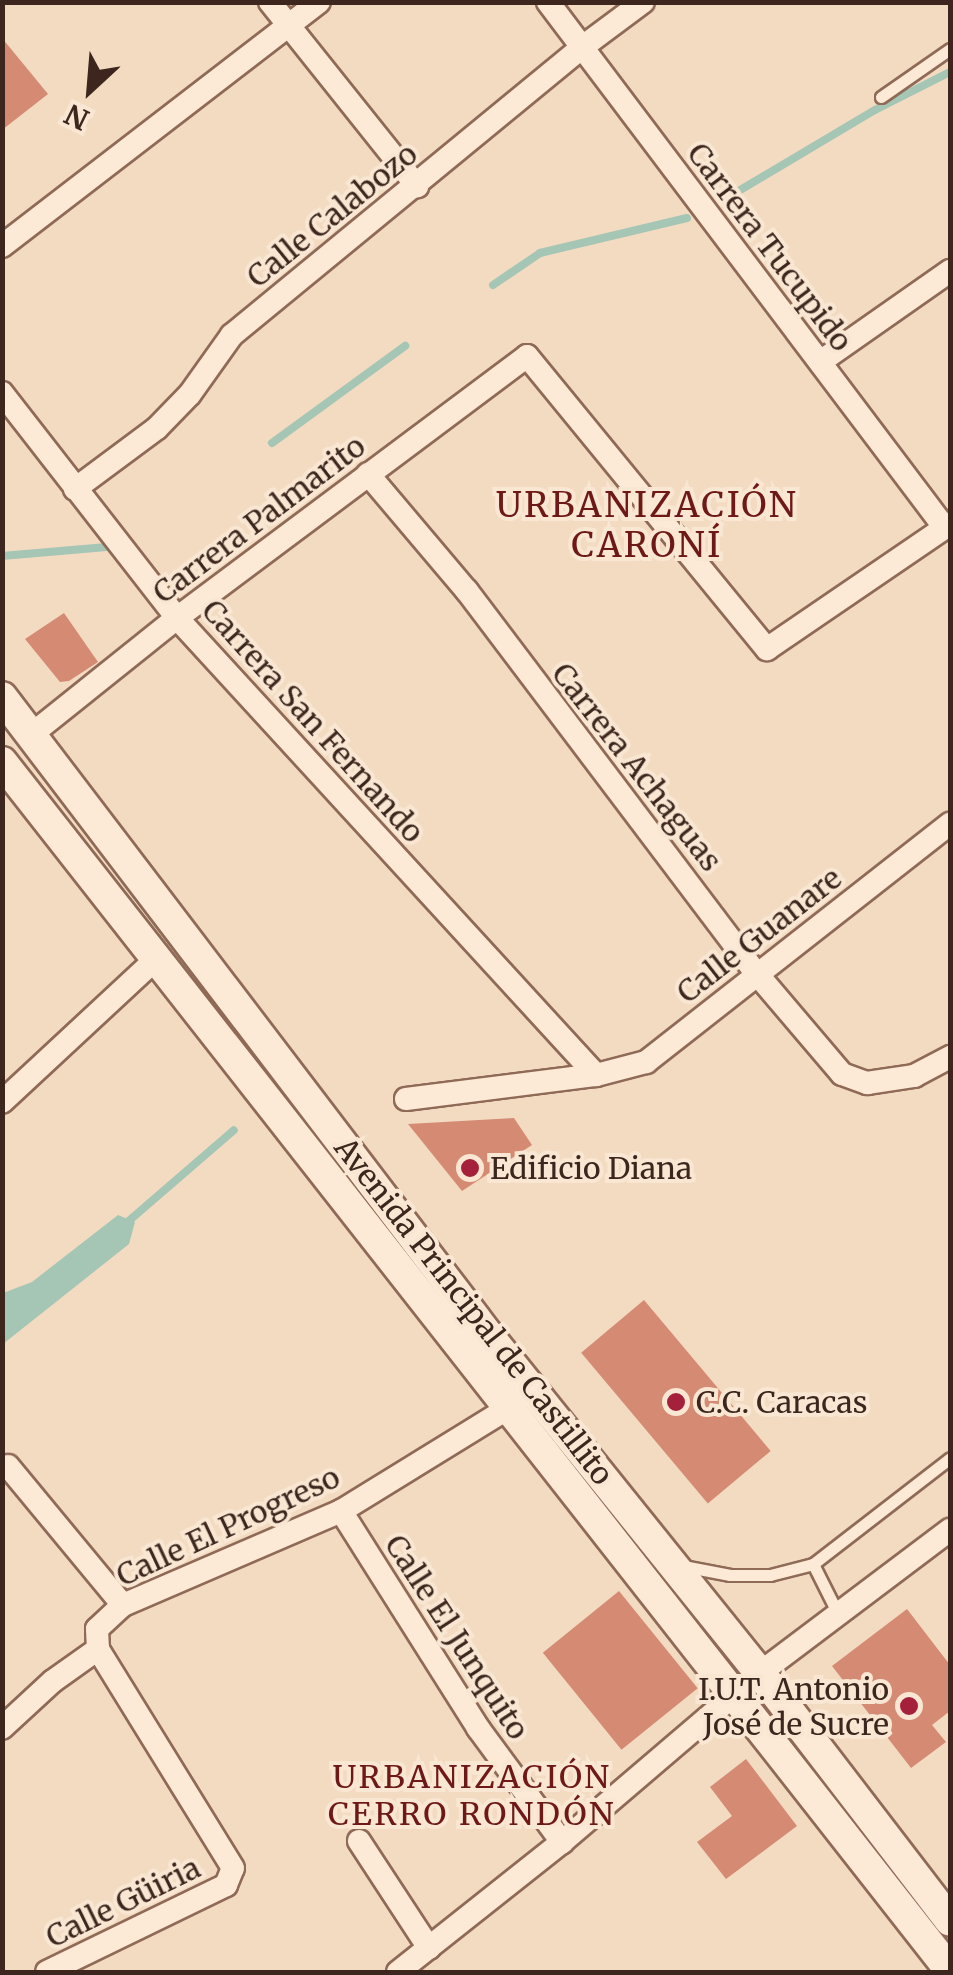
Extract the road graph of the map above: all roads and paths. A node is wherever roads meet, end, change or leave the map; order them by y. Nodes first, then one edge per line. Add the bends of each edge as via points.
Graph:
1 (270, 2) edge
2 (319, 2) edge
3 (548, 2) edge
4 (642, 2) edge
5 (287, 25) junction
6 (581, 48) junction
7 (950, 49) edge
8 (881, 97) dead end
9 (417, 186) junction
10 (2, 246) edge
11 (950, 271) edge
12 (820, 362) junction
13 (2, 393) edge
14 (368, 474) junction
15 (75, 488) junction
16 (948, 526) edge
17 (177, 618) junction
18 (2, 697) edge
19 (32, 734) junction
20 (4, 766) edge
21 (950, 824) edge
22 (155, 960) junction
23 (758, 974) junction
24 (950, 1057) edge
25 (596, 1075) junction
26 (406, 1098) dead end
27 (2, 1102) edge
28 (512, 1406) junction
29 (950, 1458) edge
30 (8, 1466) dead end
31 (340, 1511) junction
32 (950, 1530) edge
33 (672, 1564) junction
34 (813, 1564) junction
35 (123, 1605) junction
36 (838, 1614) junction
37 (98, 1649) junction
38 (760, 1673) junction
39 (734, 1694) junction
40 (2, 1728) edge
41 (358, 1841) dead end
42 (562, 1842) junction
43 (950, 1921) edge
44 (429, 1948) junction
45 (950, 1970) edge
46 (46, 1972) edge
47 (398, 1972) edge

1 - 5 street
2 - 5 street
3 - 6 street, Carrera Tucupido
4 - 6 street, Calle Calabozo
5 - 9 street
5 - 10 street
6 - 9 street, Calle Calabozo
6 - 12 street, Carrera Tucupido
7 - 8 lane
9 - 15 street, Calle Calabozo via 232,335 157,428
11 - 12 street
12 - 16 street, Carrera Tucupido
13 - 15 street, Carrera San Fernando
14 - 16 street, Carrera Palmarito via 527,356 767,648
14 - 17 street, Carrera Palmarito
14 - 23 street, Carrera Achaguas via 467,591
15 - 17 street, Carrera San Fernando
17 - 19 street, Carrera Palmarito
17 - 25 street, Carrera San Fernando
18 - 19 main road, Avenida Principal de Castillito
19 - 33 main road, Avenida Principal de Castillito via 488,1335
20 - 22 main road, Avenida Principal de Castillito
21 - 23 street, Calle Guanare
22 - 27 street
22 - 28 main road, Avenida Principal de Castillito
23 - 24 street, Carrera Achaguas via 842,1074 868,1082 914,1076
23 - 25 street, Calle Guanare via 646,1062
25 - 26 street, Calle Guanare
28 - 31 street, Calle El Progreso
28 - 39 main road, Avenida Principal de Castillito
29 - 34 lane
30 - 35 street
31 - 35 street, Calle El Progreso
31 - 42 street, Calle El Junquito via 478,1728
32 - 36 street
33 - 34 lane via 730,1575
33 - 38 main road, Avenida Principal de Castillito
34 - 36 lane
35 - 37 street, Calle El Progreso via 97,1628
36 - 38 street
37 - 40 street, Calle El Progreso
37 - 46 street, Calle Güiria via 232,1868 226,1885
38 - 39 street
38 - 43 main road, Avenida Principal de Castillito
39 - 42 street
39 - 45 main road, Avenida Principal de Castillito
41 - 44 street
42 - 44 street
44 - 47 street

